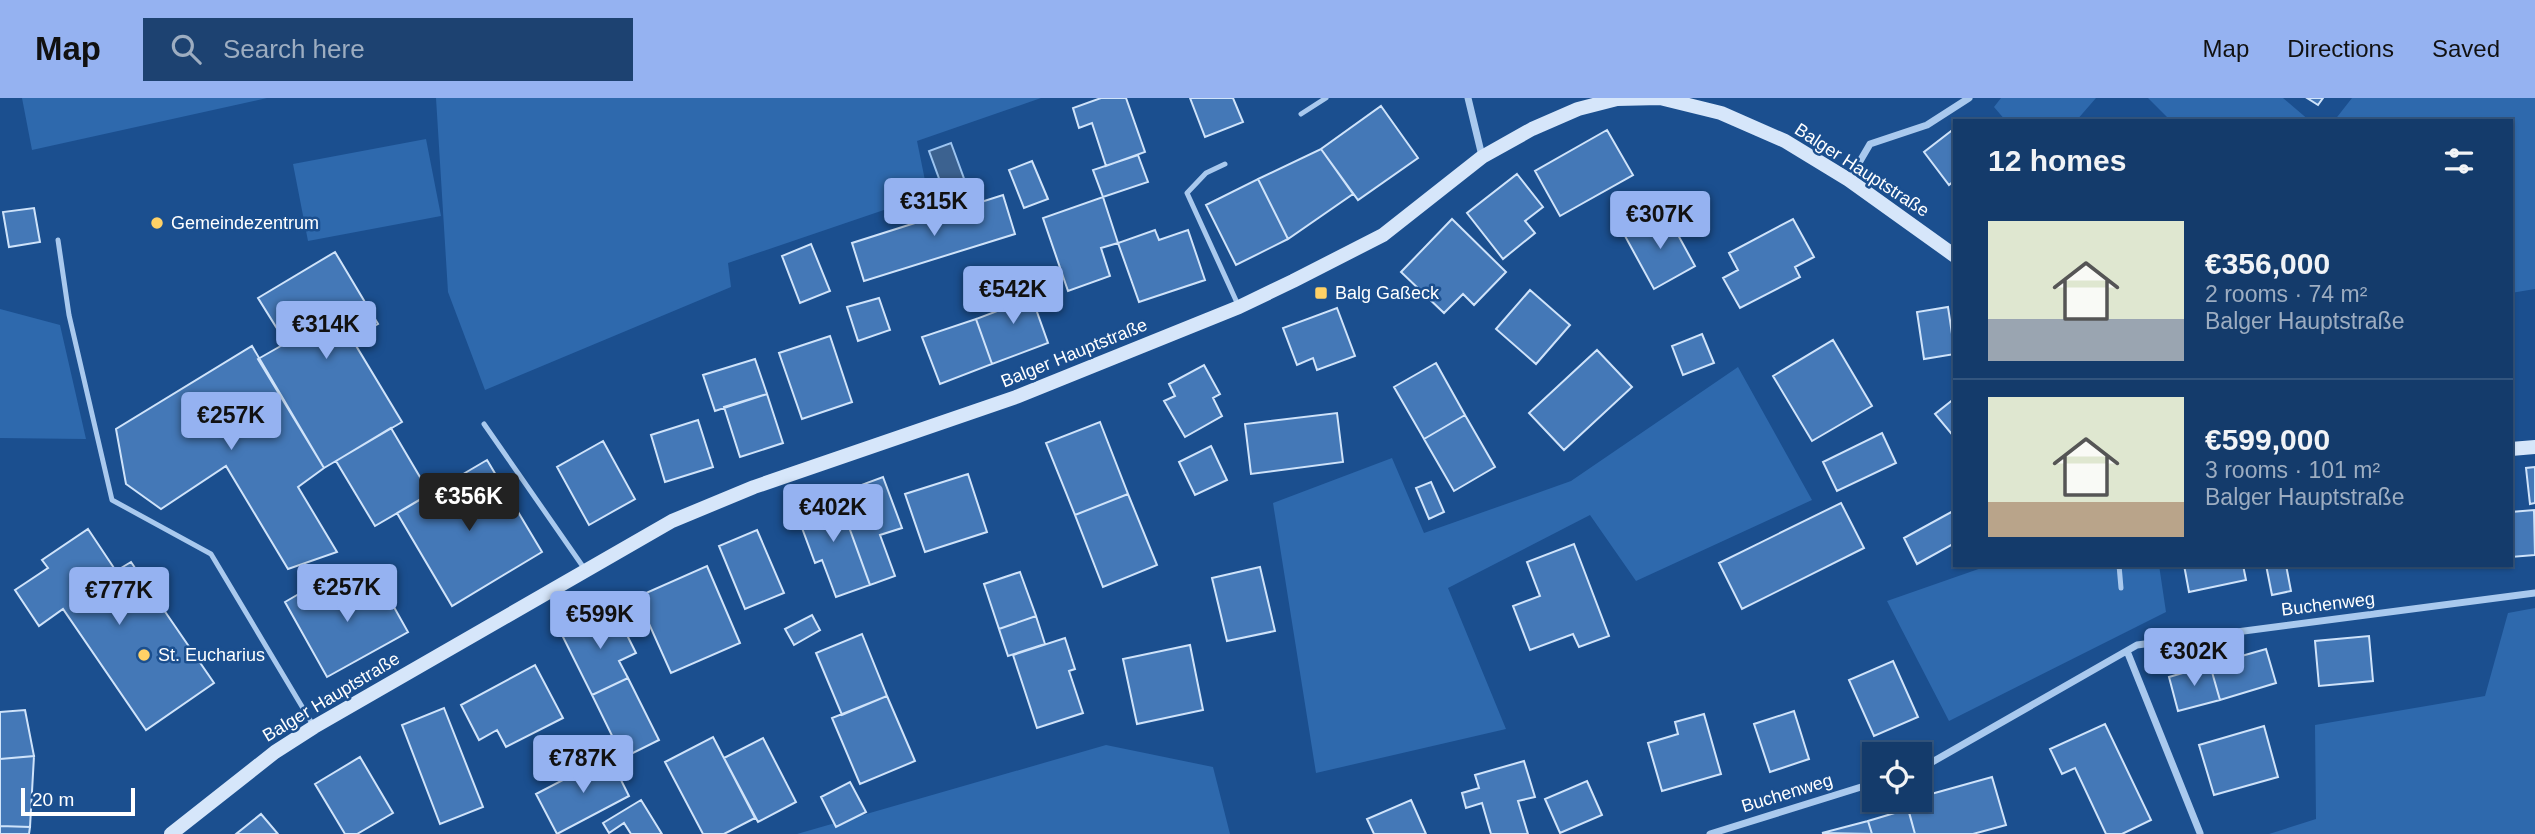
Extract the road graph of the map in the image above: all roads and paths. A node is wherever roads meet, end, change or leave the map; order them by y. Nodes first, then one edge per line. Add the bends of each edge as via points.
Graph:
1 (1326, 98) edge
2 (1468, 98) edge
3 (1660, 98) edge
4 (1969, 98) edge
5 (1301, 114) dead end
6 (1482, 157) junction
7 (1224, 164) dead end
8 (1849, 180) junction
9 (58, 240) dead end
10 (1953, 255) edge
11 (1239, 307) junction
12 (484, 424) dead end
13 (2535, 447) edge
14 (2513, 449) edge
15 (2119, 567) edge
16 (586, 570) junction
17 (2121, 587) dead end
18 (2535, 593) edge
19 (2127, 650) junction
20 (314, 727) junction
21 (1932, 762) edge
22 (1862, 787) edge
23 (2200, 833) edge
24 (171, 834) edge
25 (1710, 834) edge

1 - 5 lane
2 - 6 street
3 - 6 street, Balger Hauptstraße via 1617,99 1578,110
3 - 8 street, Balger Hauptstraße via 1721,113 1785,141
4 - 8 street via 1927,125 1870,144
6 - 11 street, Balger Hauptstraße via 1383,235
7 - 11 lane via 1206,173 1187,193
8 - 10 street, Balger Hauptstraße
9 - 20 lane via 69,315 112,500 211,554
11 - 16 street, Balger Hauptstraße via 1016,397 743,492 672,521
12 - 16 lane
13 - 14 street
15 - 17 lane
16 - 20 street, Balger Hauptstraße
18 - 19 street, Buchenweg via 2137,645
19 - 21 street, Buchenweg
19 - 23 street
20 - 24 street, Balger Hauptstraße
22 - 25 street, Buchenweg

